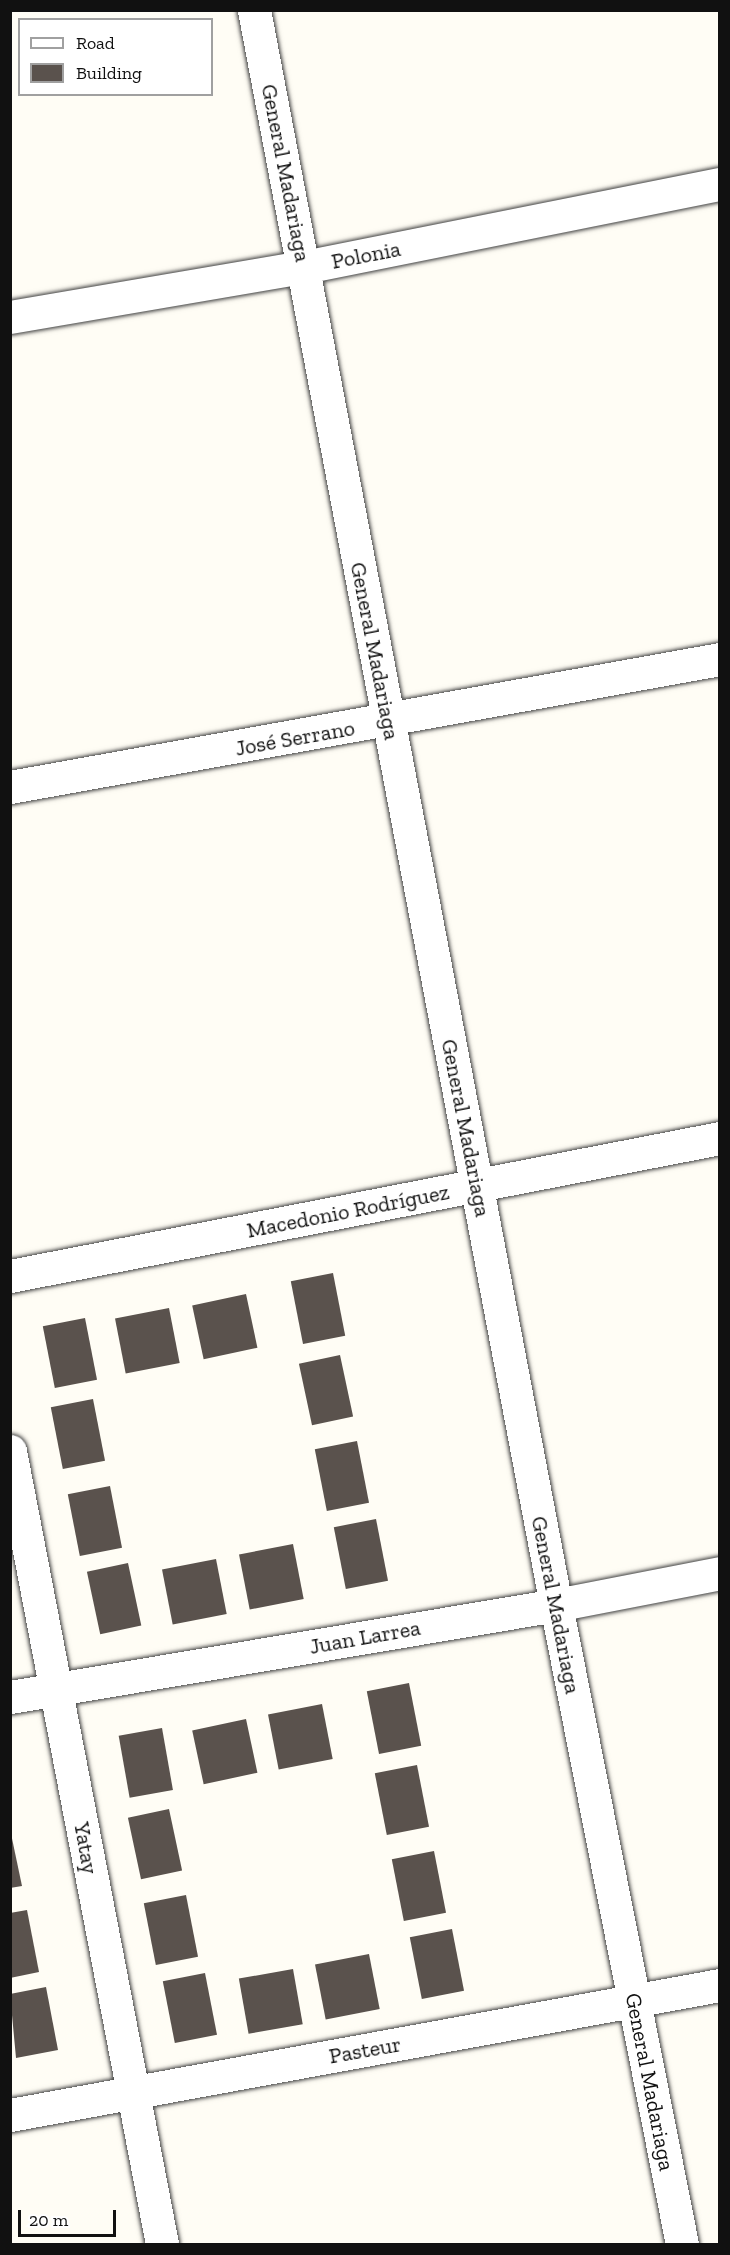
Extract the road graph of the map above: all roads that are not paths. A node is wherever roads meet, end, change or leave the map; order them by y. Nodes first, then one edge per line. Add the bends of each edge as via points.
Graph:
1 (254, 10) edge
2 (720, 184) edge
3 (304, 267) junction
4 (10, 317) edge
5 (720, 658) edge
6 (387, 722) junction
7 (10, 787) edge
8 (720, 1137) edge
9 (478, 1186) junction
10 (10, 1276) edge
11 (10, 1451) edge
12 (720, 1573) edge
13 (556, 1605) junction
14 (57, 1689) junction
15 (10, 1697) edge
16 (720, 1985) edge
17 (633, 2001) junction
18 (130, 2093) junction
19 (10, 2115) edge
20 (162, 2244) edge
21 (682, 2244) edge

1 - 3 street, General Madariaga
2 - 3 street, Polonia
3 - 4 street, Polonia
3 - 6 street, General Madariaga
5 - 6 street, José Serrano
6 - 7 street, José Serrano
6 - 9 street, General Madariaga
8 - 9 street, Macedonio Rodríguez
9 - 10 street, Macedonio Rodríguez
9 - 13 street, General Madariaga
11 - 14 street, Yatay
12 - 13 street, Juan Larrea
13 - 14 street, Juan Larrea
13 - 17 street, General Madariaga
14 - 15 street, Juan Larrea
14 - 18 street, Yatay
16 - 17 street, Pasteur
17 - 18 street, Pasteur
17 - 21 street, General Madariaga
18 - 19 street, Pasteur
18 - 20 street, Yatay

